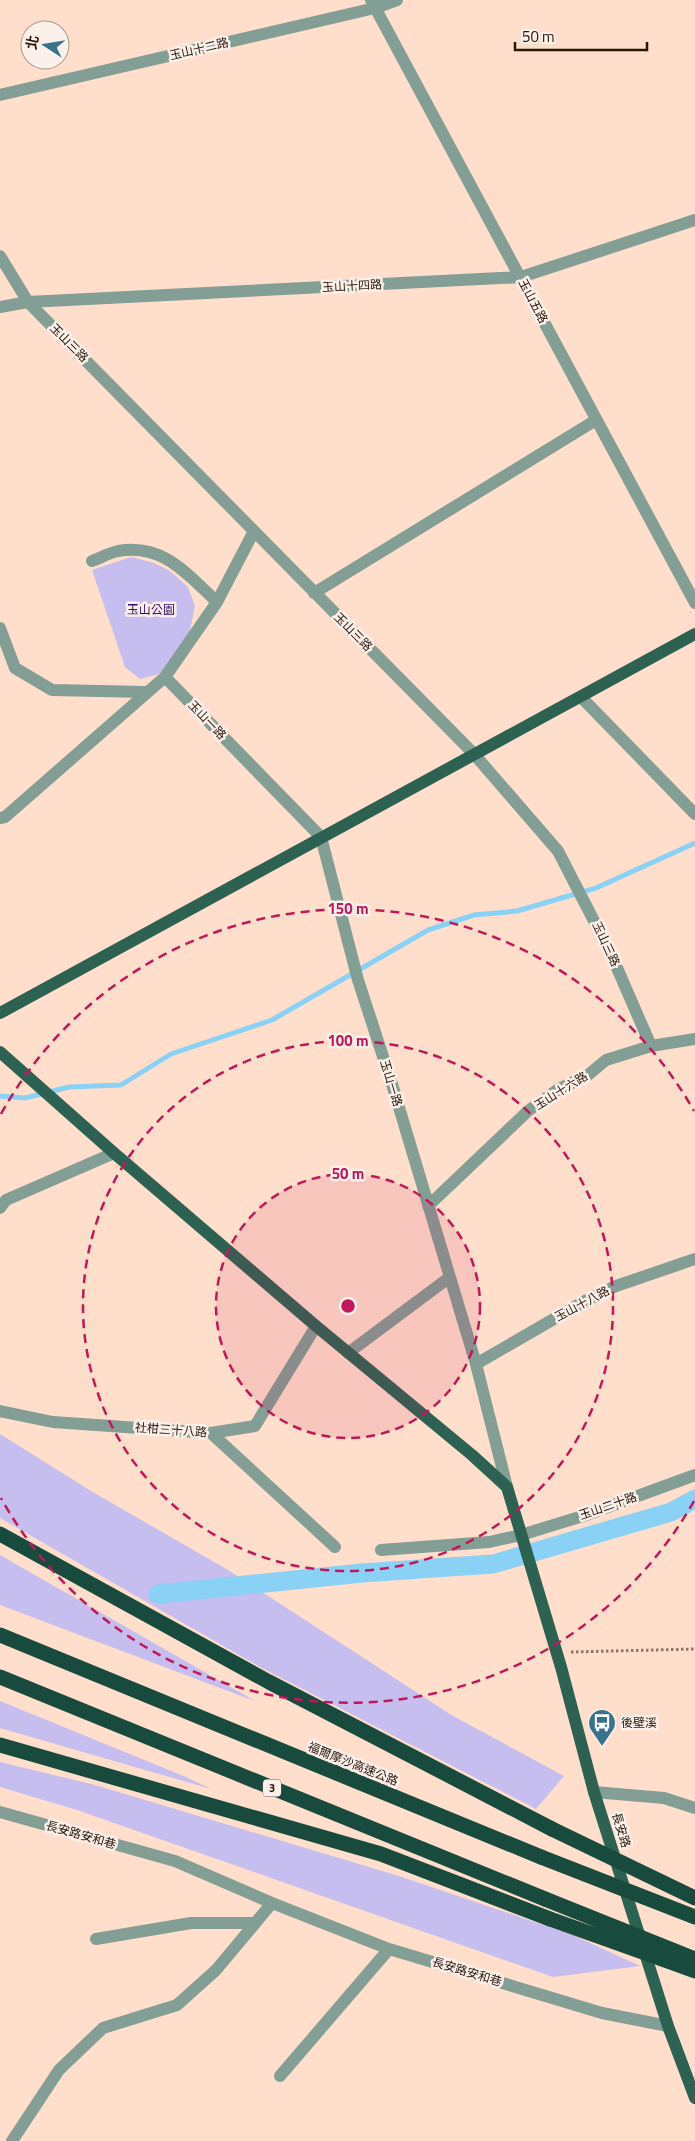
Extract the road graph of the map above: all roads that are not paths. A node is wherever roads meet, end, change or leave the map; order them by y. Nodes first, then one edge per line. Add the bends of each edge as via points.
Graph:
1 (397, 0) edge
2 (373, 4) edge
3 (0, 95) edge
4 (695, 220) edge
5 (0, 256) edge
6 (521, 277) junction
7 (28, 302) junction
8 (0, 307) edge
9 (596, 420) junction
10 (254, 531) junction
11 (92, 561) dead end
12 (314, 593) junction
13 (217, 602) junction
14 (695, 603) edge
15 (0, 628) edge
16 (695, 634) edge
17 (165, 677) junction
18 (146, 692) junction
19 (582, 696) junction
20 (474, 754) junction
21 (695, 814) edge
22 (0, 818) edge
23 (321, 837) junction
24 (0, 1013) edge
25 (695, 1039) edge
26 (650, 1046) junction
27 (0, 1052) edge
28 (0, 1060) edge
29 (17, 1067) junction
30 (114, 1153) junction
31 (428, 1206) junction
32 (0, 1208) edge
33 (695, 1260) edge
34 (450, 1277) junction
35 (316, 1326) junction
36 (348, 1353) junction
37 (476, 1364) junction
38 (0, 1411) edge
39 (211, 1433) junction
40 (695, 1475) edge
41 (507, 1487) junction
42 (0, 1534) edge
43 (521, 1534) junction
44 (335, 1547) dead end
45 (381, 1550) dead end
46 (0, 1635) edge
47 (0, 1677) edge
48 (0, 1745) edge
49 (594, 1792) junction
50 (695, 1808) edge
51 (0, 1812) edge
52 (695, 1898) edge
53 (272, 1903) junction
54 (695, 1917) edge
55 (255, 1923) junction
56 (96, 1939) dead end
57 (389, 1949) junction
58 (695, 1959) edge
59 (695, 1971) edge
60 (668, 2026) junction
61 (280, 2076) dead end
62 (695, 2098) edge
63 (12, 2141) edge

1 - 2 street, 玉山十二路
2 - 3 street, 玉山十二路
2 - 6 street, 玉山五路
4 - 6 street, 玉山十四路
5 - 7 street, 玉山三路
6 - 7 street, 玉山十四路
6 - 9 street, 玉山五路
7 - 8 street, 玉山十四路
7 - 10 street, 玉山三路
9 - 12 street
9 - 14 street, 玉山五路
10 - 12 street, 玉山三路
10 - 13 street
11 - 13 street via 117,551 144,550 164,556
12 - 20 street, 玉山三路
13 - 17 street
15 - 18 street via 15,668 52,690
16 - 19 main road
17 - 18 street
17 - 23 street, 玉山一路
18 - 22 street via 5,817
19 - 20 main road
19 - 21 street
20 - 23 main road
20 - 26 street, 玉山三路 via 558,851 611,954
23 - 24 main road
23 - 31 street, 玉山一路 via 353,963
25 - 26 street, 玉山十六路
26 - 31 street, 玉山十六路 via 606,1060 588,1075 558,1090 501,1135
27 - 29 main road
28 - 29 main road
29 - 30 main road
30 - 32 street via 6,1200
30 - 35 main road
31 - 34 street, 玉山一路
33 - 37 street, 玉山十八路 via 616,1286
34 - 36 street
34 - 37 street, 玉山一路
35 - 36 main road
35 - 39 street, 社柑三十八路 via 255,1426
36 - 41 main road
37 - 41 street, 玉山一路
38 - 39 street, 社柑三十八路 via 53,1422
39 - 44 street
40 - 43 street, 玉山二十路 via 586,1515
41 - 43 main road, 長安路
42 - 52 highway, bridge via 278,1687 552,1829
43 - 45 street, 玉山二十路 via 488,1542
43 - 49 main road, 長安路
46 - 54 highway, 福爾摩沙高速公路, bridge via 541,1858
47 - 58 highway, 3, bridge
48 - 59 highway, bridge via 381,1854
49 - 50 street via 664,1798
49 - 60 main road, 長安路
51 - 53 street, 長安路安和巷 via 175,1861
53 - 55 street
53 - 57 street, 長安路安和巷
55 - 56 street via 191,1923
55 - 63 street via 216,1970 177,2005 103,2028 59,2070
57 - 60 street, 長安路安和巷 via 602,2013
57 - 61 street
60 - 62 main road, 長安路

